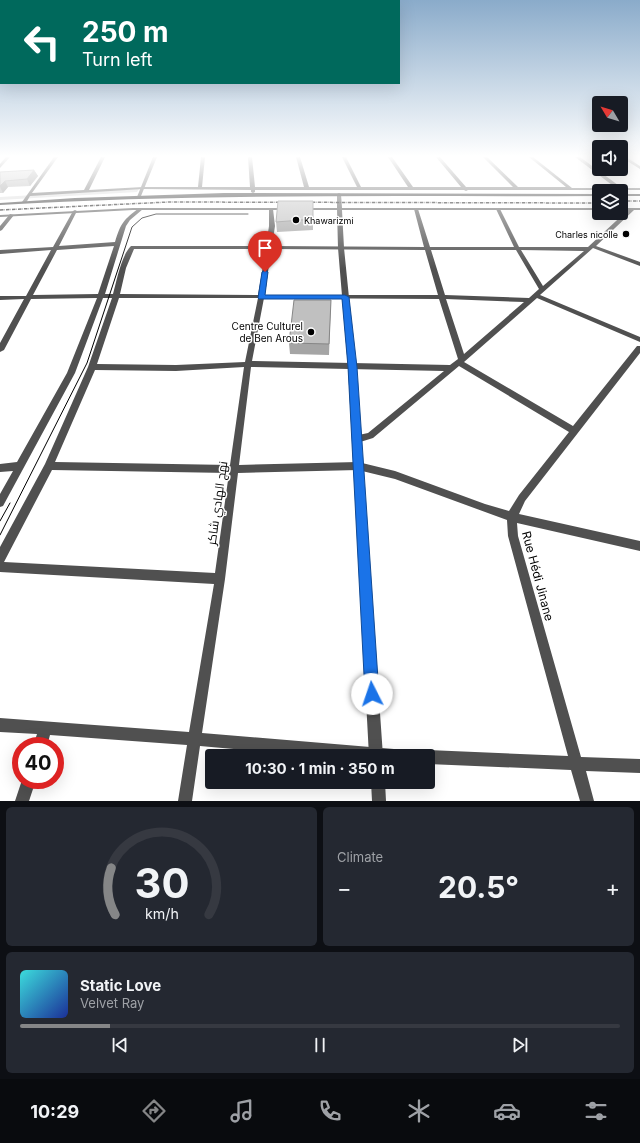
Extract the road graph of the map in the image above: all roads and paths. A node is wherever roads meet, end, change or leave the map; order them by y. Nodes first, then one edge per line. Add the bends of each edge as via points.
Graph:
1 (37, 194) edge
2 (271, 194) edge
3 (338, 194) edge
4 (443, 194) edge
5 (28, 195) joint
6 (253, 195) joint
7 (470, 195) joint
8 (640, 195) edge
9 (139, 196) joint
10 (563, 196) joint
11 (592, 196) edge
12 (628, 196) edge
13 (24, 202) junction
14 (0, 204) edge
15 (340, 208) junction
16 (141, 209) junction
17 (271, 209) junction
18 (416, 209) junction
19 (498, 209) junction
20 (592, 209) edge
21 (628, 209) edge
22 (632, 209) junction
23 (640, 209) edge
24 (75, 211) junction
25 (12, 215) junction
26 (0, 216) edge
27 (0, 229) edge
28 (118, 244) junction
29 (269, 247) junction
30 (591, 247) junction
31 (56, 248) junction
32 (341, 248) junction
33 (428, 248) junction
34 (517, 248) junction
35 (0, 252) edge
36 (640, 264) edge
37 (542, 290) junction
38 (29, 296) junction
39 (101, 296) junction
40 (116, 296) junction
41 (345, 297) junction
42 (442, 297) junction
43 (0, 298) edge
44 (261, 298) junction
45 (533, 298) junction
46 (640, 340) edge
47 (640, 348) edge
48 (0, 350) edge
49 (461, 361) junction
50 (248, 364) junction
51 (92, 367) junction
52 (352, 367) junction
53 (452, 368) junction
54 (574, 431) junction
55 (357, 439) junction
56 (20, 466) junction
57 (48, 466) junction
58 (358, 466) junction
59 (0, 468) edge
60 (235, 469) junction
61 (0, 503) edge
62 (512, 516) junction
63 (640, 546) edge
64 (0, 558) edge
65 (0, 567) edge
66 (220, 579) junction
67 (0, 725) edge
68 (46, 728) junction
69 (43, 737) edge
70 (194, 739) junction
71 (301, 749) edge
72 (376, 749) edge
73 (435, 757) edge
74 (576, 762) junction
75 (640, 766) edge
76 (26, 789) edge
77 (378, 789) edge
78 (22, 801) edge
79 (185, 801) edge
80 (379, 801) edge
81 (587, 801) edge

1 - 5 street
2 - 6 main road
3 - 15 street
4 - 7 main road
5 - 13 street
6 - 9 main road
7 - 10 main road
8 - 12 main road
9 - 13 main road
10 - 11 main road
13 - 14 main road
15 - 17 street
15 - 18 street
15 - 32 street
16 - 17 street
16 - 24 street
16 - 28 street via 123,226
17 - 29 street, نهج الهادي شاكر
18 - 19 street
18 - 33 street
19 - 20 street
19 - 34 street
21 - 22 street
22 - 23 street
22 - 30 street
24 - 25 street
24 - 31 street
25 - 26 street
25 - 27 street
28 - 31 street
28 - 39 street
29 - 32 street
29 - 40 street via 134,247 130,250 123,268
29 - 44 street, نهج الهادي شاكر
30 - 34 street
30 - 36 street
30 - 37 street
31 - 35 street
31 - 38 street
32 - 33 street
32 - 41 street
33 - 34 street
33 - 42 street
34 - 37 street
37 - 45 street
38 - 39 street
38 - 43 street
38 - 48 street
39 - 40 street
39 - 56 street via 71,373
40 - 44 street
40 - 51 street
41 - 42 street
41 - 44 street
41 - 52 street
42 - 45 street
42 - 49 street
44 - 50 street, نهج الهادي شاكر
45 - 46 street
45 - 49 street
47 - 54 street
49 - 53 street
49 - 54 street
50 - 51 street via 176,368
50 - 52 street
50 - 60 street, نهج الهادي شاكر
51 - 57 street
52 - 53 street
52 - 55 street
53 - 55 street via 370,436
54 - 62 street via 522,498
55 - 58 street
56 - 59 street
56 - 61 street
57 - 60 street
57 - 64 street
58 - 60 street
58 - 62 street via 378,470
58 - 72 street
60 - 66 street, نهج الهادي شاكر
62 - 63 street
62 - 74 street, Rue Hédi Jinane via 513,536
65 - 66 street
66 - 70 street, نهج الهادي شاكر
67 - 68 street
68 - 69 street
68 - 70 street
70 - 71 street
70 - 79 street, نهج الهادي شاكر
73 - 74 street
74 - 75 street
74 - 81 street, Rue Hédi Jinane
76 - 78 street
77 - 80 street

